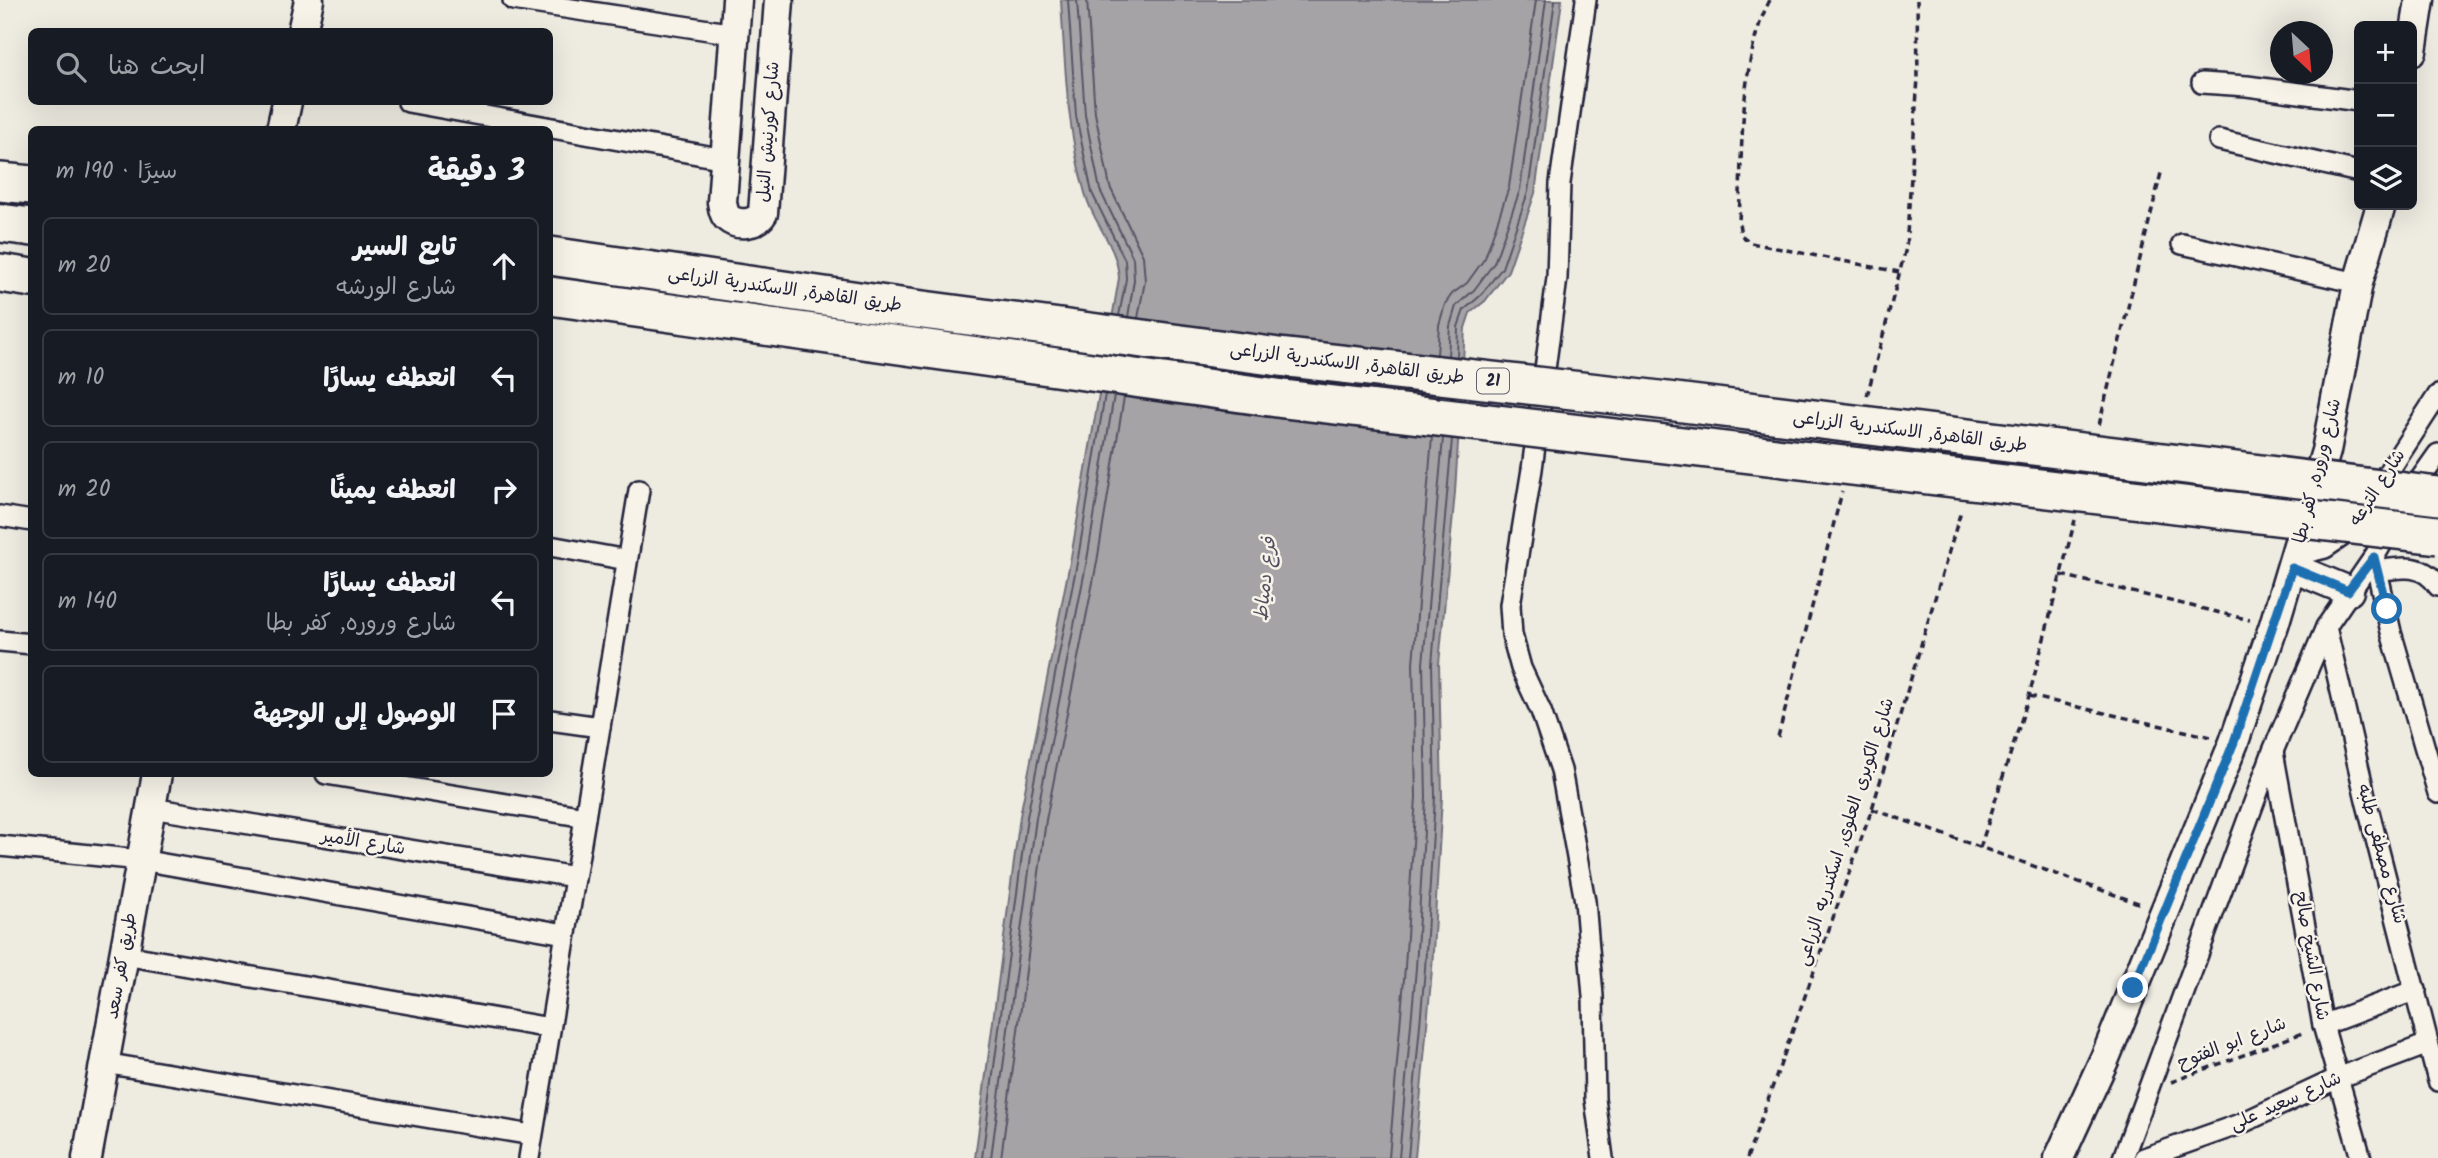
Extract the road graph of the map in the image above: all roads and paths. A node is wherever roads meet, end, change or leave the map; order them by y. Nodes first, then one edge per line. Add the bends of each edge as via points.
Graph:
1 (309, 0) edge
2 (513, 0) edge
3 (737, 0) edge
4 (779, 0) edge
5 (1586, 0) edge
6 (1770, 0) edge
7 (1917, 0) edge
8 (2420, 0) edge
9 (2417, 21) edge
10 (303, 28) edge
11 (735, 34) junction
12 (2202, 83) dead end
13 (2354, 101) edge
14 (286, 105) edge
15 (425, 105) edge
16 (282, 126) edge
17 (541, 126) edge
18 (553, 128) edge
19 (2219, 140) dead end
20 (725, 159) junction
21 (2162, 169) dead end
22 (2354, 171) edge
23 (0, 182) edge
24 (28, 185) edge
25 (2380, 210) edge
26 (0, 223) edge
27 (28, 226) edge
28 (2182, 244) dead end
29 (553, 256) edge
30 (1899, 272) junction
31 (0, 273) edge
32 (28, 277) edge
33 (2358, 283) junction
34 (553, 296) edge
35 (2438, 395) edge
36 (1865, 405) dead end
37 (2098, 426) dead end
38 (2438, 454) edge
39 (1844, 485) dead end
40 (639, 491) dead end
41 (2438, 496) edge
42 (2078, 508) dead end
43 (1961, 511) dead end
44 (0, 516) edge
45 (28, 520) edge
46 (2438, 535) edge
47 (553, 547) edge
48 (627, 560) junction
49 (2295, 561) junction
50 (2376, 564) junction
51 (2061, 575) junction
52 (2438, 586) edge
53 (2348, 591) junction
54 (2274, 625) junction
55 (2326, 627) junction
56 (0, 641) edge
57 (28, 644) edge
58 (2029, 696) junction
59 (553, 720) edge
60 (600, 727) junction
61 (1778, 737) dead end
62 (2234, 742) junction
63 (2273, 751) junction
64 (156, 777) edge
65 (344, 777) edge
66 (2438, 793) edge
67 (151, 808) junction
68 (1872, 809) junction
69 (585, 817) junction
70 (0, 846) edge
71 (1980, 848) junction
72 (141, 860) junction
73 (575, 877) junction
74 (2163, 912) junction
75 (565, 934) junction
76 (124, 955) junction
77 (2417, 990) junction
78 (2323, 1025) junction
79 (550, 1028) junction
80 (2428, 1044) junction
81 (104, 1063) junction
82 (2338, 1078) junction
83 (2438, 1081) edge
84 (2150, 1090) junction
85 (533, 1135) junction
86 (2355, 1156) edge
87 (87, 1158) edge
88 (529, 1158) edge
89 (1603, 1158) edge
90 (1747, 1158) edge
91 (2059, 1158) edge
92 (2123, 1158) edge
93 (2144, 1158) edge

1 - 10 street
2 - 11 street
3 - 11 street, شارع كورنيش النيل
4 - 20 street, شارع كورنيش النيل via 763,213 758,221 726,216
5 - 89 street via 1560,183 1557,278 1510,605 1511,635 1521,668 1561,770 1585,901 1595,1099
6 - 30 path via 1760,18 1745,96 1741,235 1751,243
7 - 30 path via 1912,188
8 - 9 street
11 - 20 street, شارع كورنيش النيل
12 - 13 street
14 - 16 street
15 - 17 street
18 - 20 street
19 - 22 street
21 - 37 path
23 - 24 highway
25 - 33 street, شارع وروره, كفر بطا
26 - 27 highway
28 - 33 street
29 - 41 highway, طريق القاهرة, الاسكندرية الزراعى / 21, bridge via 1279,357
30 - 36 path
31 - 32 highway
33 - 49 street, شارع وروره, كفر بطا via 2326,451
34 - 46 highway, bridge via 1284,399
35 - 49 street, شارع الترعه via 2350,531
38 - 50 street, شارع الترعه
39 - 61 path
40 - 48 street
42 - 51 path
43 - 68 path, شارع الكوبرى العلوى, اسكندريه الزراعى
44 - 45 street
47 - 48 street
48 - 60 street
49 - 53 street
49 - 54 street, شارع وروره, كفر بطا
50 - 52 street via 2422,569
50 - 53 street, شارع الترعه
50 - 66 street
51 - 54 path
51 - 58 path
53 - 55 street, شارع الترعه
54 - 62 street, شارع وروره, كفر بطا
55 - 63 street, شارع الترعه
55 - 77 street, شارع مصطفى طلبه
56 - 57 street
58 - 62 path
58 - 71 path
59 - 60 street
60 - 69 street
62 - 74 street, شارع وروره, كفر بطا
63 - 78 street, شارع الشيخ صالح
63 - 84 street, شارع الترعه
64 - 67 street, طريق كفر سعد
65 - 69 street
67 - 72 street, طريق كفر سعد
67 - 73 street, شارع الأمير
68 - 71 path
68 - 90 path, شارع الكوبرى العلوى, اسكندريه الزراعى
69 - 73 street
70 - 72 street
71 - 74 path
72 - 75 street
72 - 76 street, طريق كفر سعد
73 - 75 street
74 - 91 street, شارع وروره, كفر بطا
75 - 79 street
76 - 79 street
76 - 81 street, طريق كفر سعد
77 - 78 street
77 - 80 street, شارع مصطفى طلبه
78 - 82 street, شارع الشيخ صالح
78 - 84 path, شارع ابو الفتوح
79 - 85 street
80 - 82 street, شارع سعيد على
80 - 83 street, شارع مصطفى طلبه
81 - 85 street
81 - 87 street, طريق كفر سعد
82 - 86 street, شارع الشيخ صالح
82 - 93 street, شارع سعيد على via 2240,1124
84 - 92 street, شارع الترعه
85 - 88 street

